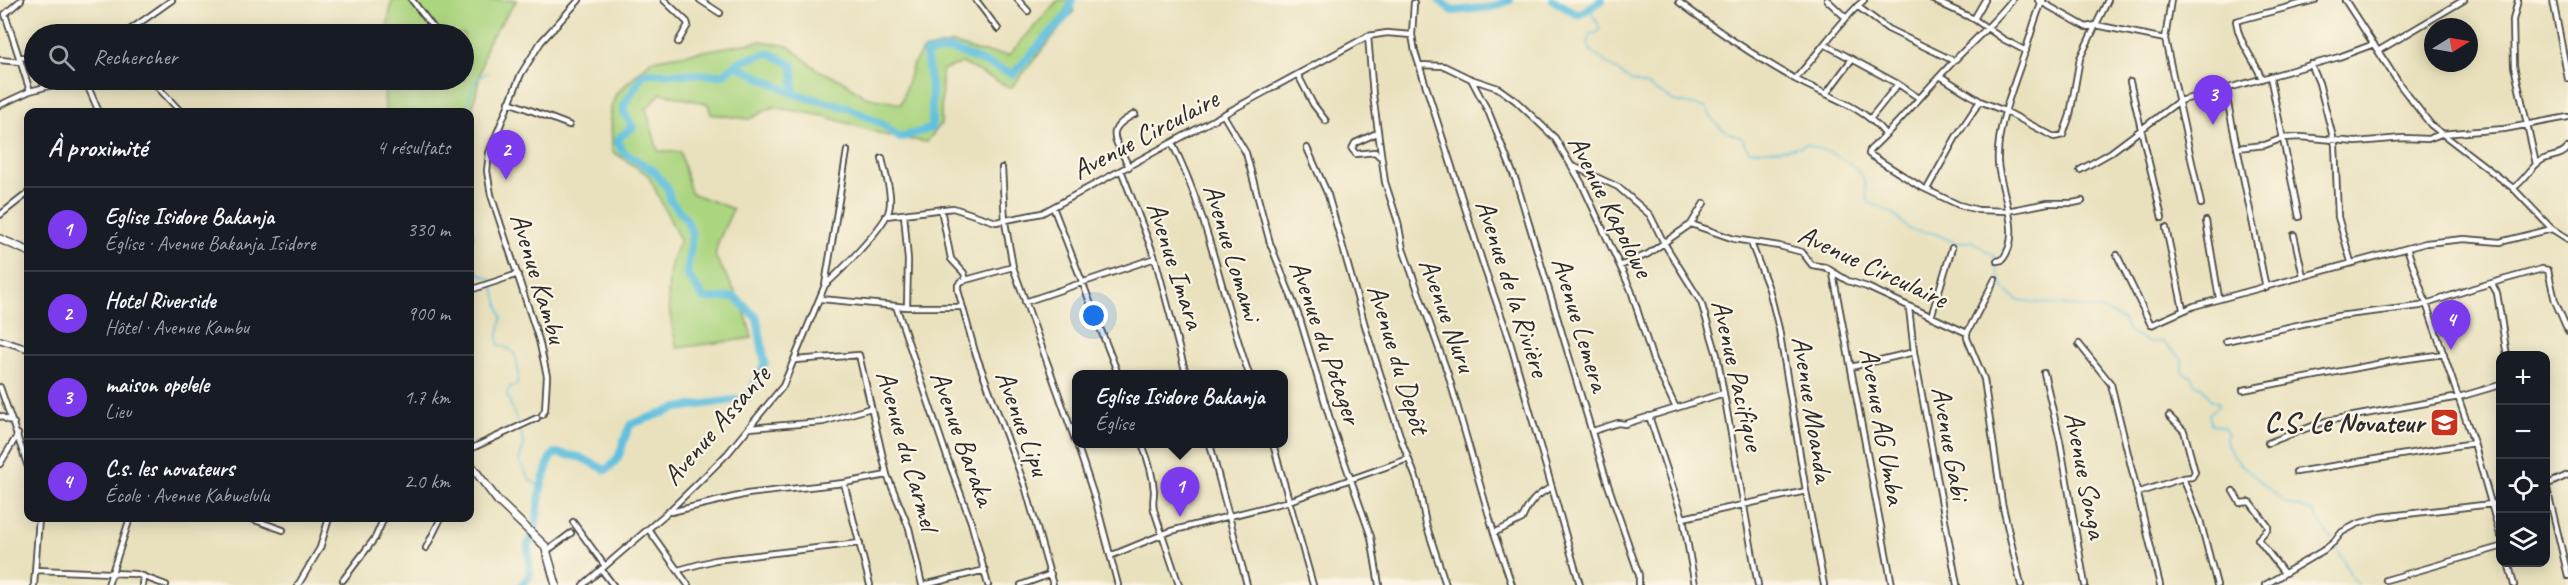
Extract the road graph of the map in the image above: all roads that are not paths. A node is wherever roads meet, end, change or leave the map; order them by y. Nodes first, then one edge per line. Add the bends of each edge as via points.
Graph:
1 (21, 0) edge
2 (172, 0) edge
3 (412, 0) edge
4 (579, 0) edge
5 (664, 0) edge
6 (700, 0) edge
7 (976, 0) edge
8 (1018, 0) edge
9 (1827, 0) edge
10 (1864, 0) edge
11 (1933, 0) edge
12 (1985, 0) edge
13 (2012, 0) edge
14 (2108, 0) edge
15 (2171, 0) edge
16 (2315, 0) edge
17 (2345, 0) edge
18 (2464, 0) edge
19 (2518, 0) edge
20 (2553, 0) edge
21 (2041, 1) edge
22 (1679, 2) dead end
23 (2458, 2) edge
24 (1414, 3) dead end
25 (1857, 6) junction
26 (1028, 11) dead end
27 (720, 14) dead end
28 (1845, 17) junction
29 (1974, 19) junction
30 (138, 24) edge
31 (430, 24) edge
32 (2096, 25) junction
33 (998, 29) dead end
34 (1989, 29) junction
35 (1412, 35) junction
36 (1368, 36) junction
37 (2165, 39) junction
38 (678, 42) dead end
39 (2374, 44) junction
40 (1826, 45) junction
41 (2026, 51) junction
42 (2378, 51) junction
43 (1852, 59) junction
44 (0, 60) edge
45 (21, 60) junction
46 (24, 60) edge
47 (1954, 61) junction
48 (2311, 64) junction
49 (1419, 65) junction
50 (24, 70) edge
51 (1298, 75) junction
52 (1940, 76) junction
53 (2270, 76) junction
54 (1471, 79) junction
55 (1795, 79) junction
56 (2262, 79) junction
57 (2568, 79) edge
58 (2130, 82) dead end
59 (1898, 84) junction
60 (2225, 89) junction
61 (34, 90) edge
62 (90, 90) edge
63 (160, 90) edge
64 (30, 91) joint
65 (1826, 94) junction
66 (1919, 98) junction
67 (1980, 101) junction
68 (509, 102) junction
69 (2179, 102) junction
70 (0, 105) edge
71 (97, 108) edge
72 (177, 108) edge
73 (2007, 112) junction
74 (1135, 114) dead end
75 (1224, 116) junction
76 (2568, 117) edge
77 (1870, 119) junction
78 (1326, 121) dead end
79 (2526, 124) junction
80 (569, 125) dead end
81 (2141, 130) junction
82 (1377, 133) junction
83 (1885, 134) junction
84 (2441, 134) junction
85 (2283, 138) junction
86 (2334, 140) junction
87 (1172, 143) junction
88 (1307, 148) dead end
89 (2237, 148) junction
90 (2568, 148) edge
91 (847, 151) dead end
92 (1380, 157) junction
93 (882, 158) dead end
94 (2536, 164) junction
95 (1573, 166) junction
96 (1128, 167) junction
97 (1002, 168) dead end
98 (1121, 170) junction
99 (2080, 170) dead end
100 (2513, 188) junction
101 (1927, 189) junction
102 (24, 196) edge
103 (2082, 201) dead end
104 (1704, 203) dead end
105 (2201, 204) dead end
106 (1053, 207) junction
107 (941, 209) junction
108 (2007, 211) junction
109 (904, 214) junction
110 (0, 215) edge
111 (886, 216) junction
112 (2299, 217) dead end
113 (2162, 218) dead end
114 (2206, 221) dead end
115 (1005, 222) junction
116 (1691, 224) junction
117 (2166, 228) dead end
118 (2552, 228) junction
119 (2294, 235) dead end
120 (2567, 237) edge
121 (0, 239) edge
122 (1665, 243) junction
123 (1751, 243) junction
124 (1952, 248) dead end
125 (2407, 248) junction
126 (24, 249) edge
127 (2117, 255) dead end
128 (1155, 258) junction
129 (1997, 261) dead end
130 (2351, 262) junction
131 (1620, 266) junction
132 (1013, 267) junction
133 (518, 274) junction
134 (1833, 274) junction
135 (2303, 276) junction
136 (1995, 279) dead end
137 (966, 280) junction
138 (1084, 283) junction
139 (2493, 284) junction
140 (825, 285) junction
141 (2266, 288) junction
142 (474, 289) edge
143 (2219, 298) junction
144 (821, 299) junction
145 (1025, 302) junction
146 (2428, 304) junction
147 (896, 306) junction
148 (961, 306) junction
149 (907, 307) junction
150 (1909, 308) junction
151 (2183, 309) junction
152 (1931, 317) junction
153 (2568, 331) edge
154 (1967, 333) junction
155 (0, 340) edge
156 (2226, 341) dead end
157 (2079, 344) dead end
158 (24, 348) edge
159 (2505, 351) edge
160 (1914, 352) junction
161 (2444, 354) junction
162 (795, 360) junction
163 (1851, 367) junction
164 (1116, 370) edge
165 (1185, 370) edge
166 (1247, 370) edge
167 (2044, 373) dead end
168 (2496, 386) edge
169 (0, 387) edge
170 (2243, 390) dead end
171 (1724, 393) junction
172 (2459, 397) junction
173 (872, 408) junction
174 (1676, 408) junction
175 (542, 415) dead end
176 (0, 416) edge
177 (1649, 416) junction
178 (2169, 416) dead end
179 (537, 418) dead end
180 (14, 423) junction
181 (749, 428) junction
182 (1072, 429) edge
183 (1593, 430) junction
184 (18, 434) junction
185 (2268, 443) dead end
186 (2474, 443) junction
187 (474, 447) edge
188 (1079, 448) edge
189 (1143, 448) edge
190 (1211, 448) edge
191 (1274, 448) edge
192 (24, 453) edge
193 (1408, 459) junction
194 (0, 464) edge
195 (474, 470) edge
196 (2296, 472) dead end
197 (887, 475) junction
198 (2568, 475) edge
199 (1350, 478) junction
200 (2183, 478) junction
201 (844, 483) junction
202 (2550, 483) edge
203 (1550, 488) junction
204 (1806, 491) junction
205 (2233, 491) dead end
206 (2137, 493) junction
207 (1289, 501) junction
208 (2550, 502) edge
209 (1744, 503) junction
210 (2496, 504) edge
211 (2493, 505) junction
212 (668, 512) junction
213 (1228, 518) junction
214 (1683, 518) junction
215 (2496, 518) edge
216 (39, 522) edge
217 (129, 522) edge
218 (260, 522) edge
219 (328, 522) edge
220 (382, 522) edge
221 (439, 522) edge
222 (573, 522) dead end
223 (283, 530) dead end
224 (649, 530) junction
225 (571, 533) dead end
226 (1494, 533) junction
227 (1162, 535) junction
228 (860, 543) junction
229 (426, 548) dead end
230 (2496, 549) edge
231 (547, 551) junction
232 (1110, 556) junction
233 (2509, 567) edge
234 (603, 568) junction
235 (36, 570) junction
236 (678, 570) junction
237 (985, 570) junction
238 (2284, 573) junction
239 (111, 574) junction
240 (1051, 574) junction
241 (143, 576) junction
242 (2568, 576) edge
243 (343, 580) dead end
244 (2386, 580) dead end
245 (34, 585) edge
246 (108, 585) edge
247 (142, 585) edge
248 (166, 585) edge
249 (298, 585) edge
250 (556, 585) edge
251 (583, 585) edge
252 (613, 585) edge
253 (688, 585) edge
254 (870, 585) edge
255 (923, 585) edge
256 (988, 585) edge
257 (1021, 585) edge
258 (1053, 585) edge
259 (1118, 585) edge
260 (1179, 585) edge
261 (1247, 585) edge
262 (1313, 585) edge
263 (1380, 585) edge
264 (1446, 585) edge
265 (1512, 585) edge
266 (1580, 585) edge
267 (1639, 585) edge
268 (1695, 585) edge
269 (1758, 585) edge
270 (1824, 585) edge
271 (1892, 585) edge
272 (1957, 585) edge
273 (2020, 585) edge
274 (2085, 585) edge
275 (2160, 585) edge
276 (2217, 585) edge
277 (2265, 585) edge
278 (2514, 585) edge

1 - 45 street via 5,13
2 - 30 street
3 - 31 street
4 - 68 street, Avenue Kambu via 530,56
5 - 38 street via 687,22
6 - 27 street
7 - 33 street
8 - 26 street
9 - 28 street
10 - 25 street
11 - 29 street
12 - 29 street
13 - 34 street
14 - 32 street
15 - 37 street
16 - 56 street via 2236,21 2243,48 2254,60
17 - 39 street
18 - 23 street
19 - 79 street via 2512,20 2513,54
20 - 57 street
21 - 32 street via 2086,27
21 - 41 street
22 - 55 street
23 - 42 street
24 - 35 street, Avenue de la Rivière
25 - 28 street
25 - 47 street via 1888,29
28 - 40 street
29 - 34 street
32 - 37 street
32 - 73 street via 2080,58 2063,135 2055,137
34 - 41 street
34 - 47 street
35 - 36 street, Avenue Circulaire
35 - 49 street, Avenue de la Rivière
36 - 51 street, Avenue Circulaire
36 - 82 street
37 - 69 street
39 - 42 street
39 - 48 street
40 - 43 street
40 - 55 street
41 - 73 street
42 - 84 street via 2421,114
43 - 59 street
43 - 65 street
44 - 45 street
45 - 46 street
45 - 50 street
47 - 52 street
48 - 53 street
48 - 86 street
49 - 54 street, Avenue Kapolowe via 1444,66
49 - 203 street, Avenue de la Rivière via 1508,335 1542,446
51 - 75 street, Avenue Circulaire
51 - 78 street
52 - 66 street
52 - 67 street
53 - 56 street
53 - 85 street
54 - 95 street, Avenue Kapolowe via 1498,88 1516,100 1555,138
54 - 183 street, Avenue Lemera via 1508,158
55 - 65 street
56 - 60 street
58 - 81 street
59 - 66 street
59 - 77 street
60 - 69 street
60 - 89 street
61 - 64 street
62 - 71 street
63 - 72 street
64 - 70 street
65 - 77 street
66 - 83 street
67 - 73 street
67 - 101 street
68 - 80 street
68 - 133 street, Avenue Kambu via 489,153 487,171 491,195
69 - 81 street
69 - 105 street
73 - 108 street via 1998,162
74 - 96 street via 1114,129
75 - 87 street, Avenue Circulaire
75 - 199 street, Avenue du Potager via 1246,153 1270,243 1307,340
76 - 79 street
77 - 83 street
79 - 84 street
79 - 94 street
81 - 99 street
81 - 113 street
82 - 92 street, Avenue Nuru
82 - 92 street via 1355,143 1352,149 1356,154 1375,152
83 - 101 street via 1869,154
84 - 86 street via 2428,139
84 - 100 street
85 - 86 street via 2310,136
85 - 89 street via 2265,146
85 - 112 street
86 - 130 street via 2338,217
87 - 96 street, Avenue Circulaire
87 - 166 street, Avenue Lomami via 1199,205
88 - 193 street, Avenue du Depôt via 1328,195
89 - 141 street
90 - 94 street
91 - 140 street, Avenue Assante
92 - 226 street, Avenue Nuru via 1403,249 1448,374
93 - 111 street via 890,202
94 - 100 street via 2522,183
95 - 122 street, Avenue Pacifique via 1630,196 1650,215
95 - 131 street, Avenue Kapolowe
96 - 98 street, Avenue Circulaire
97 - 115 street
98 - 106 street, Avenue Circulaire
98 - 128 street, Avenue Imara
100 - 118 street
101 - 108 street via 1959,205
102 - 110 street
103 - 108 street
104 - 116 street
106 - 115 street, Avenue Circulaire
106 - 138 street
107 - 109 street, Avenue Circulaire
107 - 115 street, Avenue Circulaire via 953,208
107 - 137 street via 951,259
108 - 129 street via 2010,246 2004,259
109 - 111 street, Avenue Circulaire
109 - 149 street
111 - 140 street
114 - 143 street
115 - 132 street
116 - 122 street
116 - 123 street, Avenue Circulaire
117 - 151 street
118 - 120 street
118 - 125 street via 2500,242 2453,239
119 - 135 street
121 - 126 street
122 - 131 street
122 - 171 street, Avenue Pacifique via 1704,309
123 - 134 street, Avenue Circulaire via 1802,252 1808,262 1826,267
123 - 204 street, Avenue Moanda via 1779,329
124 - 152 street
125 - 130 street
125 - 146 street
127 - 151 street via 2150,324
128 - 138 street
128 - 165 street, Avenue Imara
130 - 135 street
131 - 174 street, Avenue Kapolowe via 1653,360
132 - 137 street
132 - 145 street
133 - 142 street
133 - 175 street, Avenue Kambu via 547,376
134 - 150 street, Avenue Circulaire
134 - 163 street, Avenue AG Umba
135 - 141 street
136 - 154 street
137 - 148 street, Avenue Lipu via 958,285
138 - 145 street
138 - 164 street
139 - 146 street
139 - 153 street via 2548,270 2555,301
139 - 159 street
140 - 144 street, Avenue Assante
141 - 143 street
143 - 151 street
144 - 147 street
144 - 162 street, Avenue Assante
145 - 182 street
146 - 156 street via 2338,316
146 - 161 street
147 - 149 street
147 - 237 street, Avenue Baraka
148 - 149 street
148 - 240 street, Avenue Lipu via 1025,486
150 - 152 street, Avenue Circulaire
150 - 160 street, Avenue Gabi
152 - 154 street, Avenue Circulaire
154 - 273 street via 1984,380 2002,503
155 - 158 street
157 - 206 street via 2111,384
160 - 163 street
160 - 272 street, Avenue Gabi
161 - 170 street
161 - 172 street
162 - 173 street, Avenue du Carmel via 858,354
162 - 181 street, Avenue Assante via 783,386
163 - 271 street, Avenue AG Umba
167 - 274 street, Avenue Songa
168 - 172 street
169 - 180 street
171 - 174 street
171 - 209 street, Avenue Pacifique
172 - 185 street via 2326,421
172 - 186 street
173 - 181 street via 823,422
173 - 197 street, Avenue du Carmel
174 - 177 street
176 - 180 street
177 - 183 street
177 - 214 street
178 - 200 street via 2184,432 2195,472 2192,477
179 - 187 street
180 - 184 street
181 - 212 street, Avenue Assante
183 - 267 street, Avenue Lemera
184 - 192 street
184 - 194 street
186 - 196 street
186 - 211 street
188 - 232 street
189 - 227 street via 1152,474 1152,501
190 - 213 street
191 - 207 street
193 - 199 street
193 - 264 street, Avenue du Depôt
195 - 231 street via 493,496
197 - 201 street
197 - 255 street, Avenue du Carmel via 909,528
198 - 202 street
199 - 207 street
199 - 263 street, Avenue du Potager via 1371,537
200 - 206 street
200 - 276 street via 2200,520
201 - 212 street via 747,494
201 - 228 street
203 - 226 street via 1536,496 1522,519
203 - 266 street, Avenue de la Rivière
204 - 209 street
204 - 270 street, Avenue Moanda
205 - 238 street via 2241,502 2250,502 2268,526 2258,539
206 - 275 street
207 - 213 street
207 - 262 street
208 - 242 street
209 - 214 street
209 - 269 street, Avenue Pacifique
210 - 211 street
211 - 215 street
211 - 238 street via 2381,517 2345,530 2324,550
212 - 224 street, Avenue Assante
213 - 227 street
213 - 261 street
214 - 268 street
216 - 235 street
217 - 239 street
218 - 223 street
219 - 249 street via 320,548
220 - 243 street
221 - 229 street
222 - 234 street
224 - 234 street, Avenue Assante
224 - 236 street
225 - 231 street
226 - 265 street, Avenue Nuru
227 - 232 street
227 - 260 street
228 - 236 street via 715,560
228 - 254 street
230 - 244 street
231 - 250 street
232 - 259 street
233 - 278 street
234 - 251 street, Avenue Assante
234 - 252 street
235 - 239 street
235 - 245 street
236 - 253 street
237 - 255 street
237 - 256 street, Avenue Baraka
238 - 277 street
239 - 241 street
239 - 246 street
240 - 257 street
240 - 258 street, Avenue Lipu
241 - 247 street
241 - 248 street

